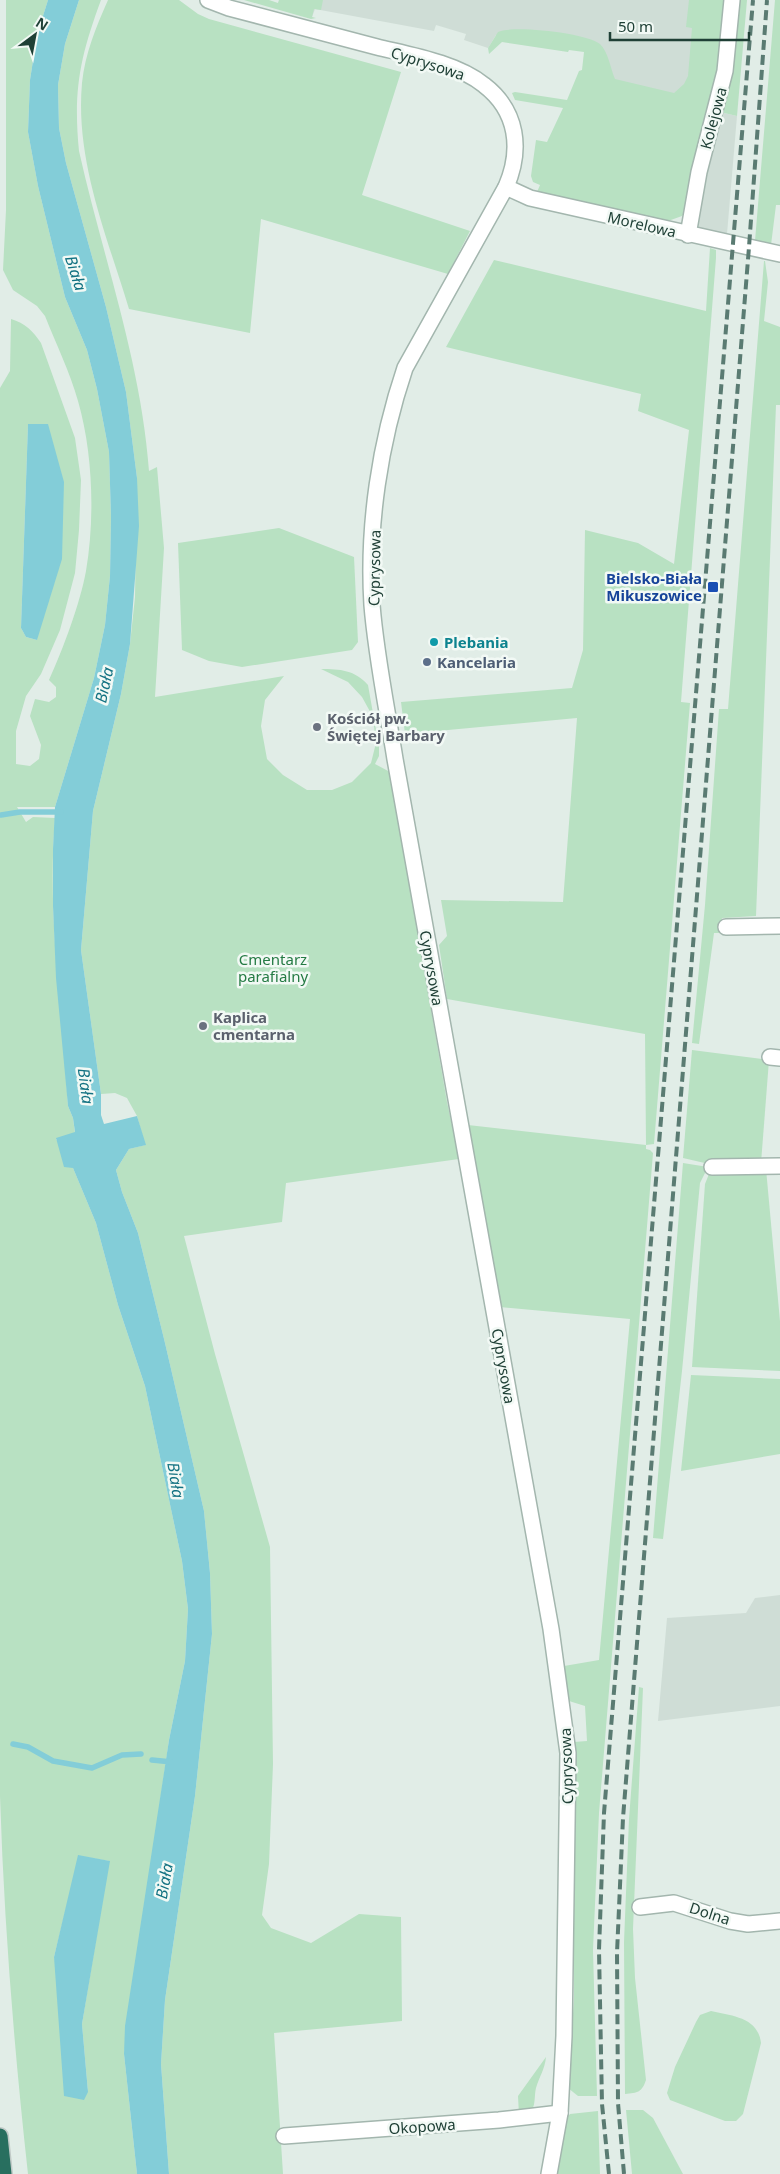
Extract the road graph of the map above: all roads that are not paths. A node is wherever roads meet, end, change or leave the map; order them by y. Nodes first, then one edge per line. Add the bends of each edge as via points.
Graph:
1 (208, 0) edge
2 (732, 0) edge
3 (506, 188) junction
4 (688, 235) junction
5 (780, 254) edge
6 (780, 926) edge
7 (726, 927) dead end
8 (780, 1166) edge
9 (712, 1167) dead end
10 (640, 1907) dead end
11 (780, 1921) edge
12 (560, 2114) junction
13 (0, 2136) edge
14 (284, 2136) dead end
15 (4, 2174) edge
16 (549, 2174) edge

1 - 3 street, Cyprysowa via 412,56 469,75 485,85 508,114 514,131 516,159
2 - 4 street, Kolejowa via 725,71 699,172
3 - 4 street, Morelowa via 530,198
3 - 12 street, Cyprysowa via 409,361 395,399 376,505 372,604 396,767 526,1487 566,1731 566,2000
4 - 5 street, Morelowa
6 - 7 street
8 - 9 street
10 - 11 street, Dolna via 674,1903 730,1921 748,1924
12 - 14 street, Okopowa
12 - 16 street, Cyprysowa
13 - 15 highway

